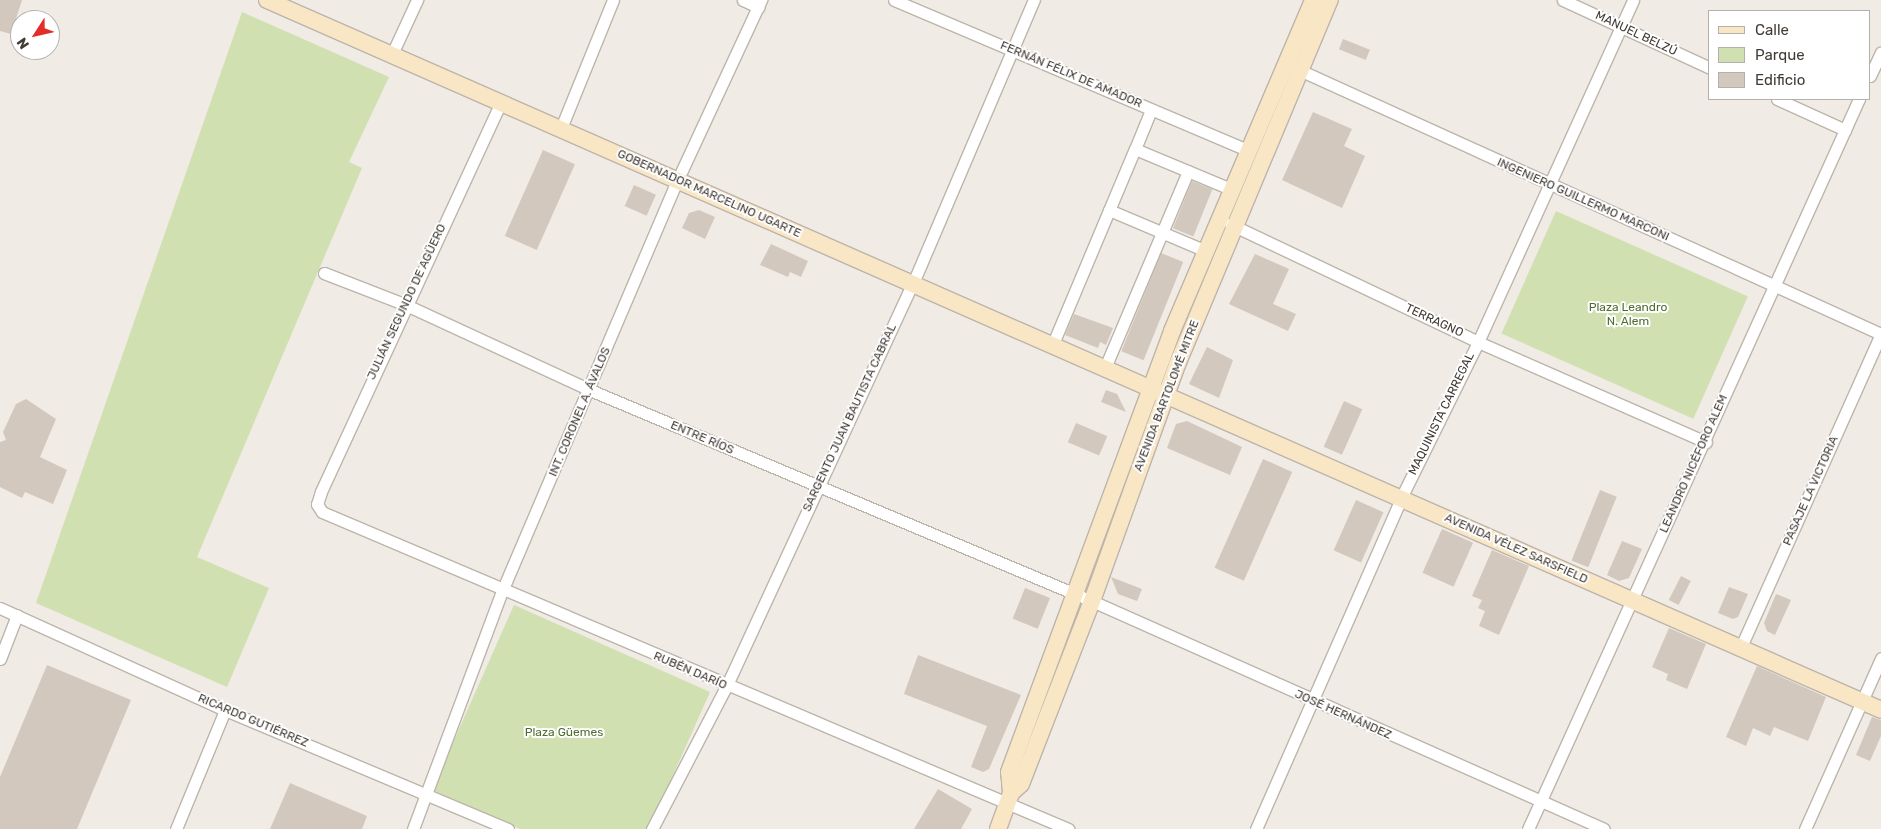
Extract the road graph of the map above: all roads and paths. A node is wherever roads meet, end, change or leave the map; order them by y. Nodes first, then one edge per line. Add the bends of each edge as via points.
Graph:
1 (267, 0) edge
2 (417, 0) edge
3 (613, 0) edge
4 (743, 0) edge
5 (894, 0) edge
6 (1034, 0) edge
7 (1313, 0) edge
8 (1330, 0) edge
9 (1563, 0) edge
10 (1633, 0) edge
11 (759, 3) edge
12 (1620, 27) junction
13 (1013, 50) junction
14 (1881, 52) edge
15 (392, 54) junction
16 (1294, 67) junction
17 (1708, 67) edge
18 (1871, 74) edge
19 (1779, 100) edge
20 (1859, 100) edge
21 (502, 102) junction
22 (1152, 110) junction
23 (561, 128) junction
24 (1844, 130) junction
25 (1135, 148) junction
26 (1249, 151) junction
27 (1188, 171) junction
28 (677, 181) junction
29 (1547, 186) junction
30 (1233, 190) junction
31 (1109, 210) junction
32 (1227, 223) junction
33 (1162, 232) junction
34 (1206, 251) junction
35 (324, 273) dead end
36 (913, 283) junction
37 (1773, 284) junction
38 (404, 304) junction
39 (1881, 334) edge
40 (1478, 342) junction
41 (1052, 346) junction
42 (1104, 370) junction
43 (590, 390) junction
44 (1158, 393) junction
45 (1706, 442) junction
46 (818, 487) junction
47 (1401, 498) junction
48 (317, 504) joint
49 (502, 591) junction
50 (1084, 598) junction
51 (1632, 601) junction
52 (0, 608) edge
53 (17, 615) junction
54 (1740, 648) junction
55 (1881, 658) edge
56 (0, 659) edge
57 (726, 687) junction
58 (1862, 702) junction
59 (1314, 703) junction
60 (226, 710) junction
61 (1881, 710) edge
62 (428, 794) junction
63 (1009, 797) junction
64 (1540, 801) junction
65 (176, 829) edge
66 (413, 829) edge
67 (508, 829) edge
68 (652, 829) edge
69 (998, 829) edge
70 (1068, 829) edge
71 (1256, 829) edge
72 (1528, 829) edge
73 (1604, 829) edge
74 (1805, 829) edge

1 - 15 main road, GOBERNADOR MARCELINO UGARTE
2 - 15 street
3 - 23 street
4 - 11 street
5 - 13 street, FERNÁN FÉLIX DE AMADOR
6 - 13 street, SARGENTO JUAN BAUTISTA CABRAL
7 - 16 main road, AVENIDA BARTOLOMÉ MITRE
8 - 16 main road, AVENIDA BARTOLOMÉ MITRE
9 - 12 street, MANUEL BELZÚ
10 - 12 street, MAQUINISTA CARREGAL
11 - 28 street, INT. CORONEL A. ÁVALOS
12 - 17 street, MANUEL BELZÚ
12 - 29 street, MAQUINISTA CARREGAL
13 - 22 street, FERNÁN FÉLIX DE AMADOR
13 - 36 street, SARGENTO JUAN BAUTISTA CABRAL
14 - 18 street
15 - 21 main road, GOBERNADOR MARCELINO UGARTE
16 - 26 main road, AVENIDA BARTOLOMÉ MITRE
16 - 29 street, INGENIERO GUILLERMO MARCONI
16 - 32 main road, AVENIDA BARTOLOMÉ MITRE
19 - 24 street
20 - 24 street, LEANDRO NICÉFORO ALEM
21 - 23 main road, GOBERNADOR MARCELINO UGARTE
21 - 38 street, JULIÁN SEGUNDO DE AGÜERO
22 - 25 street
22 - 26 street, FERNÁN FÉLIX DE AMADOR
23 - 28 main road, GOBERNADOR MARCELINO UGARTE
24 - 37 street, LEANDRO NICÉFORO ALEM
25 - 27 street
25 - 31 street
26 - 30 main road, AVENIDA BARTOLOMÉ MITRE
27 - 30 street
27 - 33 street
28 - 36 main road, GOBERNADOR MARCELINO UGARTE
28 - 43 street, INT. CORONEL A. ÁVALOS
29 - 37 street, INGENIERO GUILLERMO MARCONI
29 - 40 street, MAQUINISTA CARREGAL
30 - 32 main road, AVENIDA BARTOLOMÉ MITRE
31 - 33 street
31 - 41 street
32 - 34 main road, AVENIDA BARTOLOMÉ MITRE
32 - 40 street, TERRAGNO
32 - 44 main road, AVENIDA BARTOLOMÉ MITRE
33 - 34 street
33 - 42 street
34 - 44 main road, AVENIDA BARTOLOMÉ MITRE
35 - 38 street, ENTRE RÍOS
36 - 41 main road, GOBERNADOR MARCELINO UGARTE
36 - 46 street, SARGENTO JUAN BAUTISTA CABRAL
37 - 39 street, INGENIERO GUILLERMO MARCONI
37 - 45 street, LEANDRO NICÉFORO ALEM
38 - 43 street, ENTRE RÍOS
38 - 48 street, JULIÁN SEGUNDO DE AGÜERO
39 - 54 street, PASAJE LA VICTORIA
40 - 45 street, TERRAGNO
40 - 47 street, MAQUINISTA CARREGAL
41 - 42 main road, GOBERNADOR MARCELINO UGARTE
42 - 44 main road, GOBERNADOR MARCELINO UGARTE
43 - 46 street, ENTRE RÍOS
43 - 49 street, INT. CORONEL A. ÁVALOS
44 - 47 main road, AVENIDA VÉLEZ SARSFIELD
44 - 50 main road, AVENIDA BARTOLOMÉ MITRE
45 - 51 street, LEANDRO NICÉFORO ALEM
46 - 50 street, ENTRE RÍOS
46 - 57 street, SARGENTO JUAN BAUTISTA CABRAL
47 - 51 main road, AVENIDA VÉLEZ SARSFIELD
47 - 59 street, MAQUINISTA CARREGAL
48 - 49 street, RUBÉN DARÍO via 322,512
49 - 57 street, RUBÉN DARÍO
49 - 62 street, INT. CORONEL A. ÁVALOS
50 - 59 street, JOSÉ HERNÁNDEZ
50 - 63 main road, AVENIDA BARTOLOMÉ MITRE via 1009,772
51 - 54 main road, AVENIDA VÉLEZ SARSFIELD
51 - 64 street, LEANDRO NICÉFORO ALEM
52 - 53 street, RICARDO GUTIÉRREZ
53 - 56 street
53 - 60 street, RICARDO GUTIÉRREZ
54 - 58 main road, AVENIDA VÉLEZ SARSFIELD
55 - 58 street
57 - 63 street, RUBÉN DARÍO
57 - 68 street, SARGENTO JUAN BAUTISTA CABRAL
58 - 61 main road, AVENIDA VÉLEZ SARSFIELD
58 - 74 street
59 - 64 street, JOSÉ HERNÁNDEZ
59 - 71 street, MAQUINISTA CARREGAL
60 - 62 street, RICARDO GUTIÉRREZ
60 - 65 street
62 - 66 street, INT. CORONEL A. ÁVALOS
62 - 67 street, RICARDO GUTIÉRREZ
63 - 69 main road, AVENIDA BARTOLOMÉ MITRE
63 - 70 street, RUBÉN DARÍO
64 - 72 street, LEANDRO NICÉFORO ALEM
64 - 73 street, JOSÉ HERNÁNDEZ

